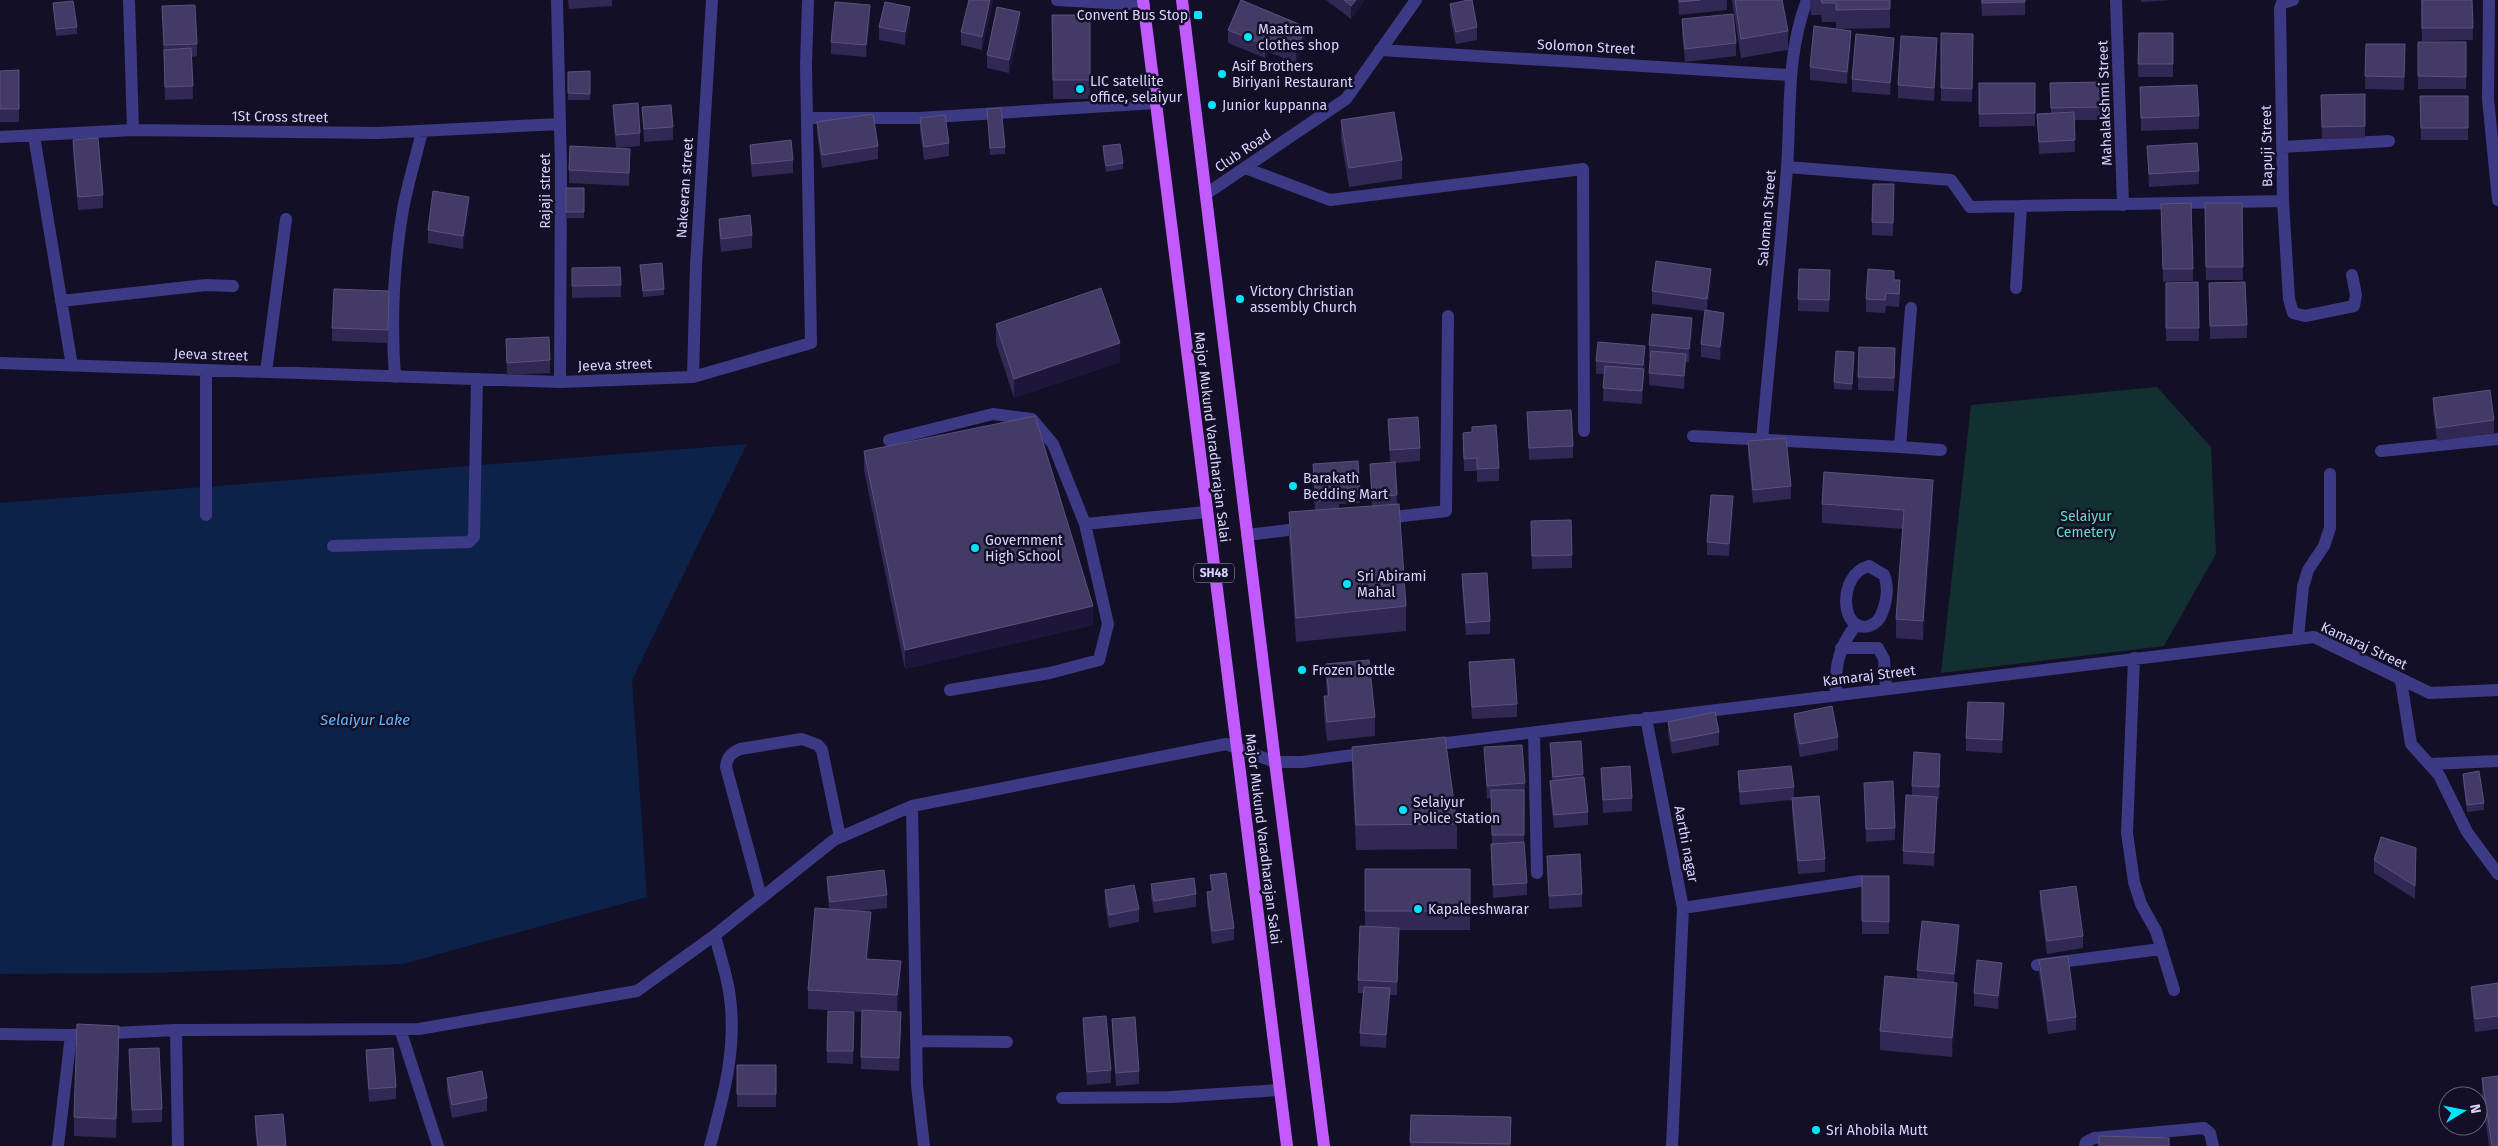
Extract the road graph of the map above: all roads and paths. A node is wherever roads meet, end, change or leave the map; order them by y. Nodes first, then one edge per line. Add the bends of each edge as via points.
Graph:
1 (129, 0) edge
2 (556, 0) edge
3 (712, 0) edge
4 (808, 0) edge
5 (1057, 0) edge
6 (1182, 0) edge
7 (1416, 0) edge
8 (1807, 0) edge
9 (2116, 0) edge
10 (2293, 0) edge
11 (2489, 0) edge
12 (1143, 2) edge
13 (1380, 50) junction
14 (1790, 75) junction
15 (1156, 103) junction
16 (808, 118) junction
17 (560, 124) junction
18 (133, 130) junction
19 (422, 131) junction
20 (34, 136) junction
21 (0, 137) edge
22 (2389, 141) dead end
23 (2282, 147) junction
24 (1787, 167) junction
25 (1244, 168) junction
26 (1206, 194) junction
27 (2498, 200) edge
28 (2282, 201) junction
29 (2123, 205) junction
30 (2021, 206) junction
31 (286, 219) dead end
32 (2352, 275) dead end
33 (233, 286) dead end
34 (2016, 288) dead end
35 (61, 301) junction
36 (1911, 308) dead end
37 (1448, 316) dead end
38 (0, 364) edge
39 (72, 366) junction
40 (206, 370) junction
41 (266, 372) junction
42 (395, 377) junction
43 (693, 377) junction
44 (477, 379) junction
45 (560, 382) junction
46 (1584, 431) dead end
47 (1693, 436) dead end
48 (2498, 439) edge
49 (889, 440) dead end
50 (1762, 440) junction
51 (1900, 447) junction
52 (1942, 450) dead end
53 (2381, 451) dead end
54 (2330, 474) dead end
55 (1206, 512) junction
56 (206, 515) dead end
57 (1370, 520) edge
58 (1085, 524) junction
59 (1313, 527) edge
60 (1247, 535) junction
61 (333, 546) dead end
62 (1856, 625) junction
63 (2298, 638) junction
64 (1841, 648) junction
65 (2134, 658) junction
66 (2401, 681) junction
67 (1886, 689) junction
68 (950, 690) dead end
69 (2498, 690) edge
70 (1836, 695) junction
71 (1646, 718) junction
72 (1534, 732) junction
73 (1236, 746) junction
74 (1418, 747) edge
75 (1380, 752) edge
76 (2498, 761) edge
77 (1275, 762) junction
78 (2430, 764) junction
79 (912, 806) junction
80 (840, 837) junction
81 (1537, 873) dead end
82 (2498, 874) edge
83 (1860, 881) edge
84 (761, 897) junction
85 (1683, 908) junction
86 (719, 930) junction
87 (2161, 949) junction
88 (2037, 965) edge
89 (2174, 990) dead end
90 (176, 1030) junction
91 (400, 1030) junction
92 (0, 1034) edge
93 (71, 1034) junction
94 (918, 1041) junction
95 (1007, 1042) dead end
96 (1279, 1090) junction
97 (1062, 1098) dead end
98 (923, 1141) edge
99 (58, 1146) edge
100 (178, 1146) edge
101 (438, 1146) edge
102 (710, 1146) edge
103 (1287, 1146) edge
104 (1324, 1146) edge
105 (1672, 1146) edge
106 (2085, 1146) edge
107 (2213, 1146) edge

1 - 18 street
2 - 17 street, Rajaji street
3 - 43 street, Nakeeran street via 696,265
4 - 16 street, Jeeva street
5 - 12 street
6 - 26 main road, Major Mukund Varadharajan Salai / SH48
7 - 13 street, Club Road
8 - 14 street, Saloman Street
9 - 29 street, Mahalakshmi Street
10 - 23 street, Bapuji Street via 2282,3 2280,8
11 - 27 street via 2488,98
12 - 15 main road, Major Mukund Varadharajan Salai / SH48
13 - 14 street, Solomon Street
13 - 25 street, Club Road via 1346,98
14 - 24 street, Saloman Street
15 - 16 street via 919,118
15 - 55 main road, Major Mukund Varadharajan Salai / SH48
16 - 43 street, Jeeva street via 811,343
17 - 19 street, 1St Cross street
17 - 45 street, Rajaji street
18 - 19 street, 1St Cross street
18 - 20 street, 1St Cross street
19 - 42 street via 403,210 392,342
20 - 21 street, 1St Cross street
20 - 35 street
22 - 23 street
23 - 28 street, Bapuji Street
24 - 30 street via 1951,180 1970,207
24 - 50 street, Saloman Street
25 - 26 street, Club Road
25 - 46 street via 1330,200 1583,169
26 - 60 main road, Major Mukund Varadharajan Salai / SH48
28 - 29 street
28 - 32 street, Bapuji Street via 2289,299 2293,313 2298,316 2354,306
29 - 30 street
30 - 34 street
31 - 41 street
33 - 35 street via 206,285
35 - 39 street
36 - 51 street
37 - 57 street via 1446,511
38 - 39 street, Jeeva street
39 - 40 street, Jeeva street
40 - 41 street, Jeeva street
40 - 56 street
41 - 42 street, Jeeva street
42 - 44 street, Jeeva street
43 - 45 street, Jeeva street
44 - 45 street, Jeeva street
44 - 61 street via 474,537 469,542
47 - 50 street
48 - 53 street
49 - 58 street via 993,414 1032,419 1053,444
50 - 51 street
51 - 52 street
54 - 63 street via 2330,528 2324,546 2308,570 2303,587
55 - 58 street
55 - 73 main road, Major Mukund Varadharajan Salai / SH48
58 - 68 street via 1108,624 1099,660 1050,673
59 - 60 street
60 - 77 main road, Major Mukund Varadharajan Salai / SH48
62 - 62 street via 1846,606 1848,587 1857,571 1869,566 1884,575 1887,586 1885,603 1881,616 1874,623
62 - 64 street
63 - 65 street, Kamaraj Street
63 - 66 street, Kamaraj Street via 2314,637
64 - 67 street via 1878,648 1884,659
64 - 70 street via 1836,671
65 - 67 street, Kamaraj Street
65 - 87 street via 2127,833 2134,882
66 - 69 street, Kamaraj Street via 2430,693
66 - 78 street via 2411,744
67 - 70 street, Kamaraj Street
70 - 71 street, Kamaraj Street
71 - 72 street, Kamaraj Street
71 - 85 street, Aarthi nagar
72 - 74 street, Kamaraj Street
72 - 81 street
73 - 77 street
73 - 79 street via 1226,744
73 - 96 main road, Major Mukund Varadharajan Salai / SH48
75 - 77 street via 1302,762
76 - 78 street
77 - 104 main road, Major Mukund Varadharajan Salai / SH48
78 - 82 street via 2446,786 2467,832
79 - 80 street
79 - 94 street
80 - 84 street
80 - 84 street via 822,750 818,745 802,739 732,752 726,767
83 - 85 street
84 - 86 street
85 - 105 street, Aarthi nagar
86 - 91 street via 637,991
86 - 102 street via 729,991 732,1036 727,1083
87 - 88 street
87 - 89 street
90 - 91 street
90 - 93 street
90 - 100 street
91 - 101 street
92 - 93 street
93 - 99 street
94 - 95 street
94 - 98 street via 917,1085
96 - 97 street via 1171,1098
96 - 103 main road, Major Mukund Varadharajan Salai / SH48
106 - 107 street via 2094,1138 2204,1128 2210,1133

